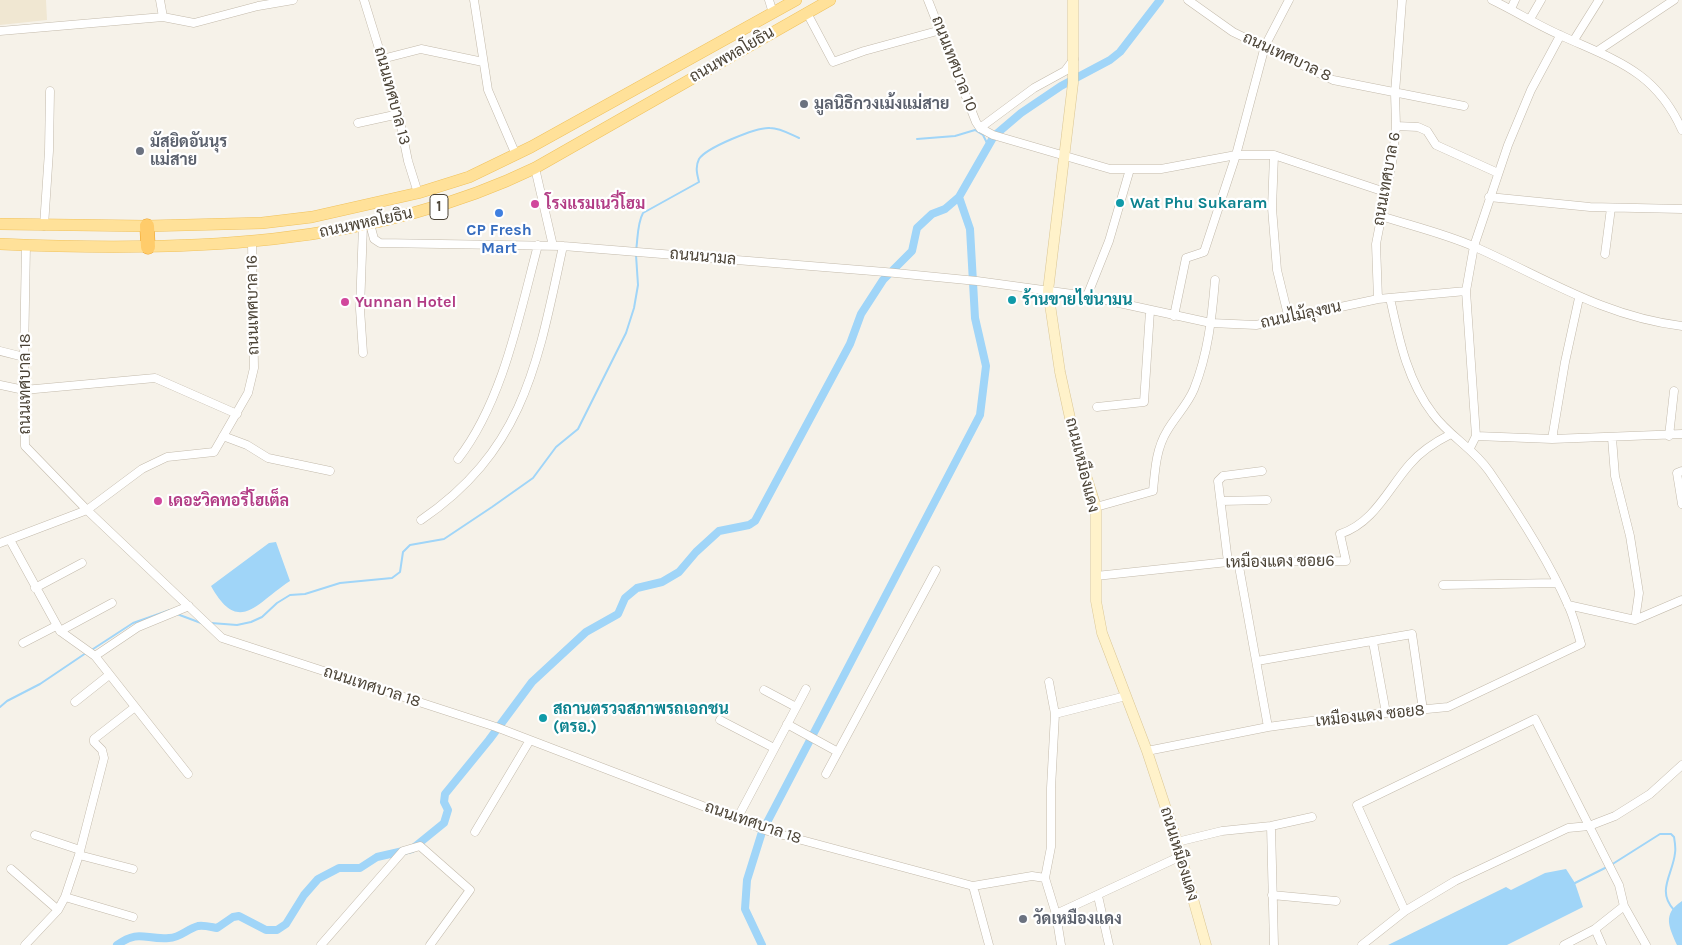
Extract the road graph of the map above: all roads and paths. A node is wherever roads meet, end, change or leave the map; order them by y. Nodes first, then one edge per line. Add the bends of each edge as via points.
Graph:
1 (160, 0) edge
2 (292, 0) edge
3 (364, 0) edge
4 (474, 0) edge
5 (769, 0) edge
6 (796, 0) edge
7 (800, 0) edge
8 (830, 0) edge
9 (928, 0) edge
10 (1073, 0) edge
11 (1188, 0) edge
12 (1289, 0) edge
13 (1402, 0) edge
14 (1492, 0) edge
15 (1515, 0) edge
16 (1541, 0) edge
17 (1599, 0) edge
18 (1674, 0) edge
19 (1511, 9) junction
20 (773, 12) junction
21 (807, 13) junction
22 (163, 17) junction
23 (1530, 19) junction
24 (781, 28) junction
25 (942, 30) junction
26 (0, 31) edge
27 (1560, 36) junction
28 (1574, 40) junction
29 (1265, 46) junction
30 (1599, 50) junction
31 (382, 59) junction
32 (483, 62) junction
33 (1074, 62) junction
34 (50, 91) dead end
35 (1396, 93) junction
36 (1464, 106) dead end
37 (399, 114) junction
38 (358, 123) dead end
39 (1396, 126) junction
40 (1682, 130) edge
41 (986, 131) junction
42 (516, 155) junction
43 (1236, 155) junction
44 (1064, 156) junction
45 (1274, 156) junction
46 (535, 168) junction
47 (1130, 169) junction
48 (1498, 173) junction
49 (1385, 192) junction
50 (418, 193) junction
51 (1489, 197) junction
52 (1611, 208) junction
53 (1682, 209) edge
54 (1381, 216) junction
55 (0, 224) edge
56 (366, 225) junction
57 (44, 226) junction
58 (148, 226) junction
59 (252, 242) junction
60 (0, 244) edge
61 (26, 245) junction
62 (538, 245) junction
63 (553, 246) junction
64 (563, 246) junction
65 (1474, 246) junction
66 (148, 247) junction
67 (1605, 254) dead end
68 (1214, 280) dead end
69 (1048, 291) junction
70 (1466, 291) junction
71 (1087, 296) junction
72 (1390, 298) junction
73 (1579, 298) junction
74 (1378, 299) junction
75 (1150, 311) junction
76 (1174, 316) junction
77 (1289, 319) junction
78 (1211, 323) junction
79 (1682, 326) edge
80 (0, 351) edge
81 (363, 354) dead end
82 (24, 357) junction
83 (0, 385) edge
84 (24, 390) junction
85 (1674, 391) dead end
86 (1097, 407) dead end
87 (237, 414) junction
88 (1451, 434) junction
89 (1682, 434) edge
90 (224, 436) junction
91 (1476, 436) junction
92 (1669, 436) junction
93 (1612, 438) junction
94 (1552, 440) junction
95 (1470, 448) junction
96 (458, 459) dead end
97 (330, 471) dead end
98 (1262, 471) dead end
99 (1682, 471) edge
100 (1267, 500) dead end
101 (1221, 501) junction
102 (1682, 504) edge
103 (1096, 507) junction
104 (87, 510) junction
105 (421, 520) dead end
106 (10, 540) junction
107 (0, 543) edge
108 (1238, 561) junction
109 (1228, 562) junction
110 (82, 563) dead end
111 (936, 570) dead end
112 (1096, 576) junction
113 (1556, 582) junction
114 (1443, 584) dead end
115 (35, 588) junction
116 (1682, 600) edge
117 (112, 603) dead end
118 (1568, 605) junction
119 (189, 606) junction
120 (1635, 620) junction
121 (58, 629) junction
122 (1373, 642) junction
123 (23, 643) dead end
124 (90, 654) junction
125 (1257, 661) junction
126 (109, 675) junction
127 (1049, 682) dead end
128 (806, 689) dead end
129 (764, 690) dead end
130 (1126, 696) junction
131 (75, 702) dead end
132 (134, 707) junction
133 (796, 708) junction
134 (1423, 710) junction
135 (1386, 712) junction
136 (1055, 714) junction
137 (720, 720) dead end
138 (787, 724) junction
139 (1268, 728) junction
140 (530, 740) junction
141 (774, 748) junction
142 (1147, 750) junction
143 (838, 752) junction
144 (1682, 765) edge
145 (188, 774) dead end
146 (826, 774) dead end
147 (1312, 817) dead end
148 (737, 818) junction
149 (1271, 826) junction
150 (1589, 826) junction
151 (475, 832) dead end
152 (35, 835) dead end
153 (1177, 842) junction
154 (80, 852) junction
155 (1181, 856) junction
156 (11, 869) dead end
157 (133, 869) dead end
158 (1045, 878) junction
159 (973, 886) junction
160 (1272, 895) junction
161 (1098, 896) junction
162 (65, 897) junction
163 (1336, 901) dead end
164 (1624, 906) junction
165 (58, 910) junction
166 (1405, 911) junction
167 (1056, 914) junction
168 (133, 917) dead end
169 (1595, 929) junction
170 (25, 945) edge
171 (321, 945) edge
172 (430, 945) edge
173 (989, 945) edge
174 (1061, 945) edge
175 (1109, 945) edge
176 (1206, 945) edge
177 (1274, 945) edge
178 (1362, 945) edge
179 (1564, 945) edge
180 (1602, 945) edge
181 (1646, 945) edge

1 - 22 street
2 - 22 street via 194,23
3 - 31 street, ถนนเทศบาล 13
4 - 32 street
5 - 20 street
6 - 20 main road, ถนนพหลโยธิน / 1
7 - 21 main road
8 - 21 main road, ถนนพหลโยธิน / 1
9 - 25 street, ถนนเทศบาล 10
10 - 33 street, ถนนเหมืองแดง
11 - 29 street, ถนนเทศบาล 8 via 1233,32
12 - 29 street
13 - 35 street, ถนนเทศบาล 6
14 - 19 street
15 - 19 street
16 - 23 street
17 - 28 street
18 - 30 street
19 - 23 street
20 - 24 main road
20 - 42 main road, ถนนพหลโยธิน / 1
21 - 24 main road, ถนนพหลโยธิน / 1
21 - 25 street via 832,62 864,50
22 - 26 street
23 - 27 street
24 - 46 main road, ถนนพหลโยธิน / 1
25 - 41 street, ถนนเทศบาล 10 via 976,122
27 - 28 street
27 - 48 street via 1531,90
28 - 30 street
29 - 35 street, ถนนเทศบาล 8 via 1333,80
29 - 43 street
30 - 40 street via 1629,66 1649,82 1665,99
31 - 32 street via 421,49
31 - 37 street, ถนนเทศบาล 13
32 - 42 street via 488,90
33 - 41 street via 1061,74 1034,88
33 - 44 street, ถนนเหมืองแดง
34 - 57 street
35 - 36 street, ถนนเทศบาล 8
35 - 39 street, ถนนเทศบาล 6
37 - 38 street
37 - 50 street, ถนนเทศบาล 13
39 - 48 street via 1418,127 1427,131 1436,145
39 - 49 street, ถนนเทศบาล 6
41 - 44 street
42 - 50 main road, ถนนพหลโยธิน / 1 via 469,177
43 - 45 street
43 - 47 street via 1161,170
43 - 76 street via 1204,252 1186,258
44 - 47 street via 1110,169
44 - 69 street, ถนนเหมืองแดง
45 - 49 street
45 - 77 street via 1272,208 1277,270
46 - 56 main road, ถนนพหลโยธิน / 1 via 446,205
46 - 63 street
47 - 71 street via 1109,241
48 - 51 street
49 - 54 street, ถนนเทศบาล 6
50 - 58 main road, ถนนพหลโยธิน / 1 via 312,217 262,223
51 - 52 street
51 - 65 street
52 - 53 street
52 - 67 street
54 - 65 street
54 - 74 street, ถนนเทศบาล 6 via 1376,244
55 - 57 main road, ถนนพหลโยธิน / 1
56 - 59 main road, ถนนพหลโยธิน / 1
56 - 62 street, ถนนนามล via 380,243
56 - 81 street via 360,309
57 - 58 main road, ถนนพหลโยธิน / 1
58 - 66 highway
59 - 66 main road, ถนนพหลโยธิน / 1
59 - 87 street, ถนนเทศบาล 16 via 256,354 248,393
60 - 61 main road, ถนนพหลโยธิน / 1
61 - 66 main road, ถนนพหลโยธิน / 1
61 - 82 street, ถนนเทศบาล 18
62 - 63 street, ถนนนามล
62 - 96 street via 488,410 474,438
63 - 64 street, ถนนนามล
64 - 69 street, ถนนนามล via 885,272
64 - 105 street via 532,377 511,422 481,468 444,504
65 - 70 street
65 - 73 street
68 - 78 street
69 - 71 street, ถนนไม้ลุงขน
69 - 103 street, ถนนเหมืองแดง via 1075,442
70 - 72 street, ถนนไม้ลุงขน
70 - 91 street
71 - 75 street, ถนนไม้ลุงขน
72 - 74 street, ถนนไม้ลุงขน
72 - 88 street via 1402,354 1411,377 1433,414
73 - 79 street via 1620,314
73 - 94 street
74 - 77 street, ถนนไม้ลุงขน
75 - 76 street, ถนนไม้ลุงขน
75 - 86 street via 1144,402
76 - 78 street, ถนนไม้ลุงขน
77 - 78 street, ถนนไม้ลุงขน via 1256,325
78 - 103 street via 1194,391 1166,432 1156,456 1153,491
80 - 82 street
82 - 84 street, ถนนเทศบาล 18
83 - 84 street
84 - 87 street via 155,378
84 - 104 street, ถนนเทศบาล 18 via 25,446
85 - 92 street
87 - 90 street, ถนนเทศบาล 16
88 - 95 street
88 - 108 street, เหมืองแดง ซอย6 via 1428,446 1364,521 1353,530 1340,534 1346,561
89 - 92 street
90 - 97 street via 268,458
90 - 104 street, ถนนเทศบาล 16 via 214,452 168,457 142,469
91 - 94 street
91 - 95 street
92 - 93 street
93 - 94 street
93 - 120 street via 1615,476 1630,536 1639,593
95 - 113 street via 1489,471
98 - 101 street via 1220,478
99 - 102 street via 1677,473
100 - 101 street
101 - 109 street
103 - 112 street, ถนนเหมืองแดง
104 - 106 street, ถนนเทศบาล 16
104 - 119 street, ถนนเทศบาล 18
106 - 107 street, ถนนเทศบาล 16
106 - 115 street
108 - 109 street, เหมืองแดง ซอย6
108 - 125 street
109 - 112 street, เหมืองแดง ซอย6
110 - 115 street
111 - 143 street
112 - 130 street, ถนนเหมืองแดง via 1096,601 1102,633
113 - 114 street
113 - 118 street
115 - 121 street
116 - 120 street
117 - 121 street
118 - 120 street
118 - 134 street, เหมืองแดง ซอย8 via 1581,644 1460,704
119 - 124 street via 138,627
119 - 140 street, ถนนเทศบาล 18 via 222,638
121 - 123 street
121 - 124 street
122 - 125 street
122 - 134 street via 1412,634
122 - 135 street
124 - 126 street
125 - 139 street
126 - 131 street
126 - 132 street
127 - 136 street
128 - 133 street
129 - 133 street
130 - 136 street
130 - 142 street, ถนนเหมืองแดง
132 - 145 street
132 - 154 street via 94,739 104,758
133 - 138 street
134 - 135 street, เหมืองแดง ซอย8
135 - 139 street, เหมืองแดง ซอย8
136 - 158 street via 1050,788 1051,847
137 - 141 street
138 - 141 street
138 - 143 street
139 - 142 street, เหมืองแดง ซอย8
140 - 148 street, ถนนเทศบาล 18
140 - 151 street
141 - 148 street
142 - 153 street, ถนนเหมืองแดง
143 - 146 street
144 - 150 street via 1650,794 1615,816
147 - 149 street
148 - 159 street, ถนนเทศบาล 18 via 768,831
149 - 153 street via 1222,831
149 - 160 street
150 - 164 street via 1612,871
150 - 166 street via 1568,828 1548,836 1455,881
150 - 166 street via 1535,719 1357,805
152 - 154 street
153 - 155 street, ถนนเหมืองแดง
154 - 157 street
154 - 162 street
155 - 161 street
155 - 176 street, ถนนเหมืองแดง
156 - 165 street
158 - 159 street via 1032,876
158 - 167 street
159 - 173 street
160 - 163 street
160 - 177 street
161 - 167 street
161 - 175 street
162 - 165 street
162 - 168 street
164 - 169 street
164 - 181 street
165 - 170 street
166 - 178 street
167 - 174 street
169 - 179 street
169 - 180 street
171 - 172 street via 403,851 420,846 470,890

